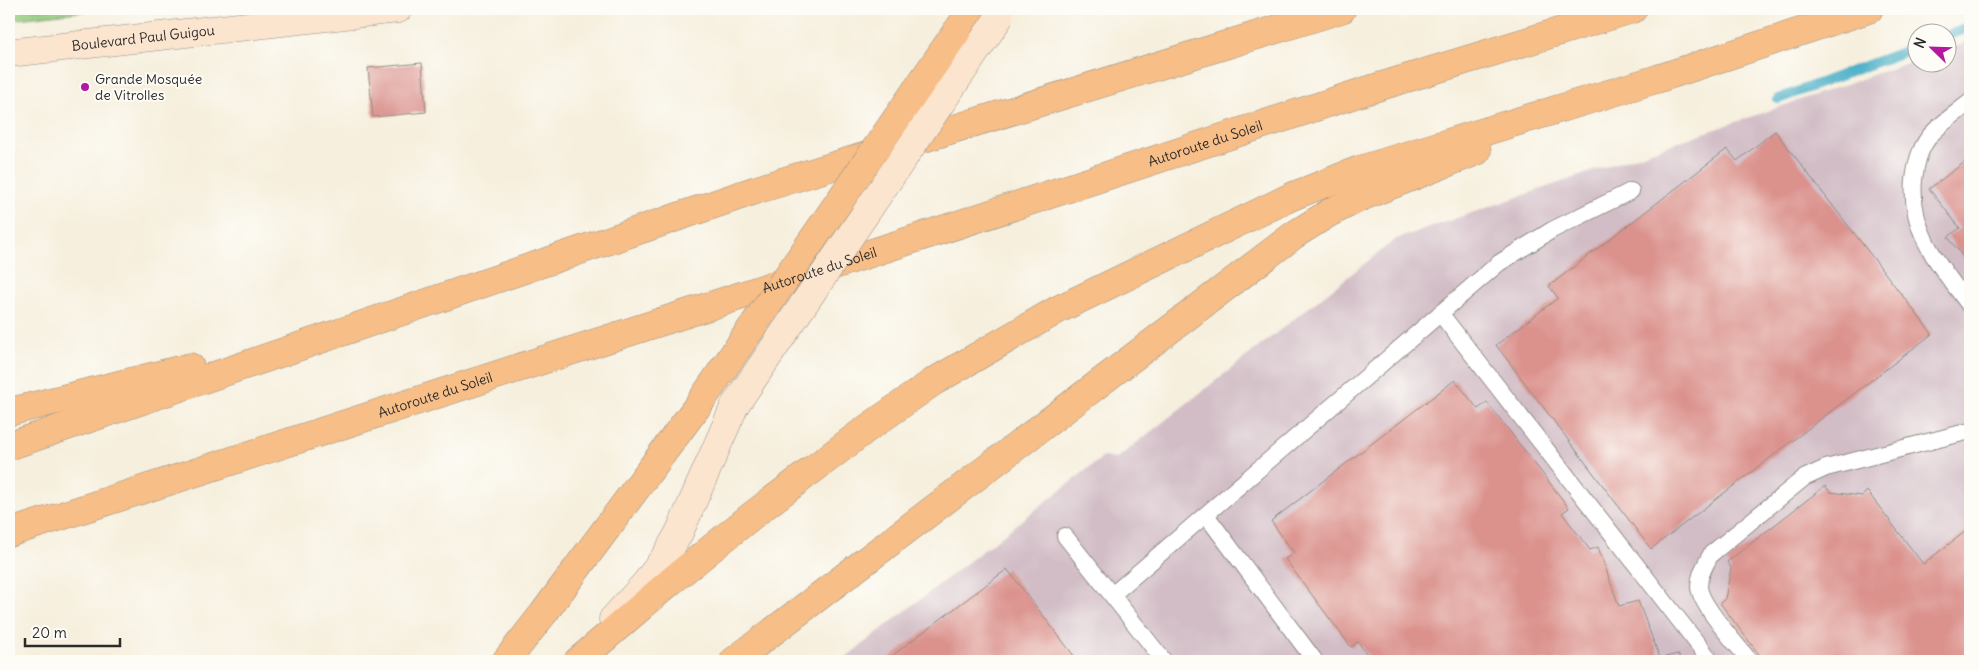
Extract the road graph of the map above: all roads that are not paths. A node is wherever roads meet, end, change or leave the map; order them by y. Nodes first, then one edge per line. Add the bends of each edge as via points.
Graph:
1 (398, 9) edge
2 (973, 9) edge
3 (1342, 9) edge
4 (1633, 9) edge
5 (1869, 9) edge
6 (1003, 12) edge
7 (9, 53) edge
8 (1657, 79) junction
9 (1970, 102) edge
10 (1630, 191) dead end
11 (1970, 306) edge
12 (1440, 313) junction
13 (364, 324) junction
14 (9, 412) edge
15 (1970, 431) edge
16 (9, 446) edge
17 (1206, 514) junction
18 (9, 533) edge
19 (1065, 536) dead end
20 (1112, 595) junction
21 (506, 661) edge
22 (577, 661) edge
23 (734, 661) edge
24 (1164, 661) edge
25 (1315, 661) edge
26 (1711, 661) edge
27 (1750, 661) edge

1 - 7 street, Boulevard Paul Guigou
2 - 21 main road, bridge via 698,404
3 - 13 main road via 756,190
4 - 18 main road, Autoroute du Soleil via 1355,94
5 - 8 main road
6 - 22 street, bridge via 735,405 667,554
8 - 22 main road via 1359,170 1293,196 1057,310 933,382 865,430 754,514
8 - 23 main road via 1362,197 1294,235
9 - 11 lane via 1929,136 1917,159 1913,195 1918,225 1930,252
10 - 12 lane via 1552,230 1499,263
12 - 17 lane
12 - 26 lane
13 - 14 main road
13 - 16 main road
15 - 27 lane via 1826,468 1804,478 1711,554 1702,571 1699,588 1705,604
17 - 20 lane
17 - 25 lane
19 - 20 lane
20 - 24 lane

